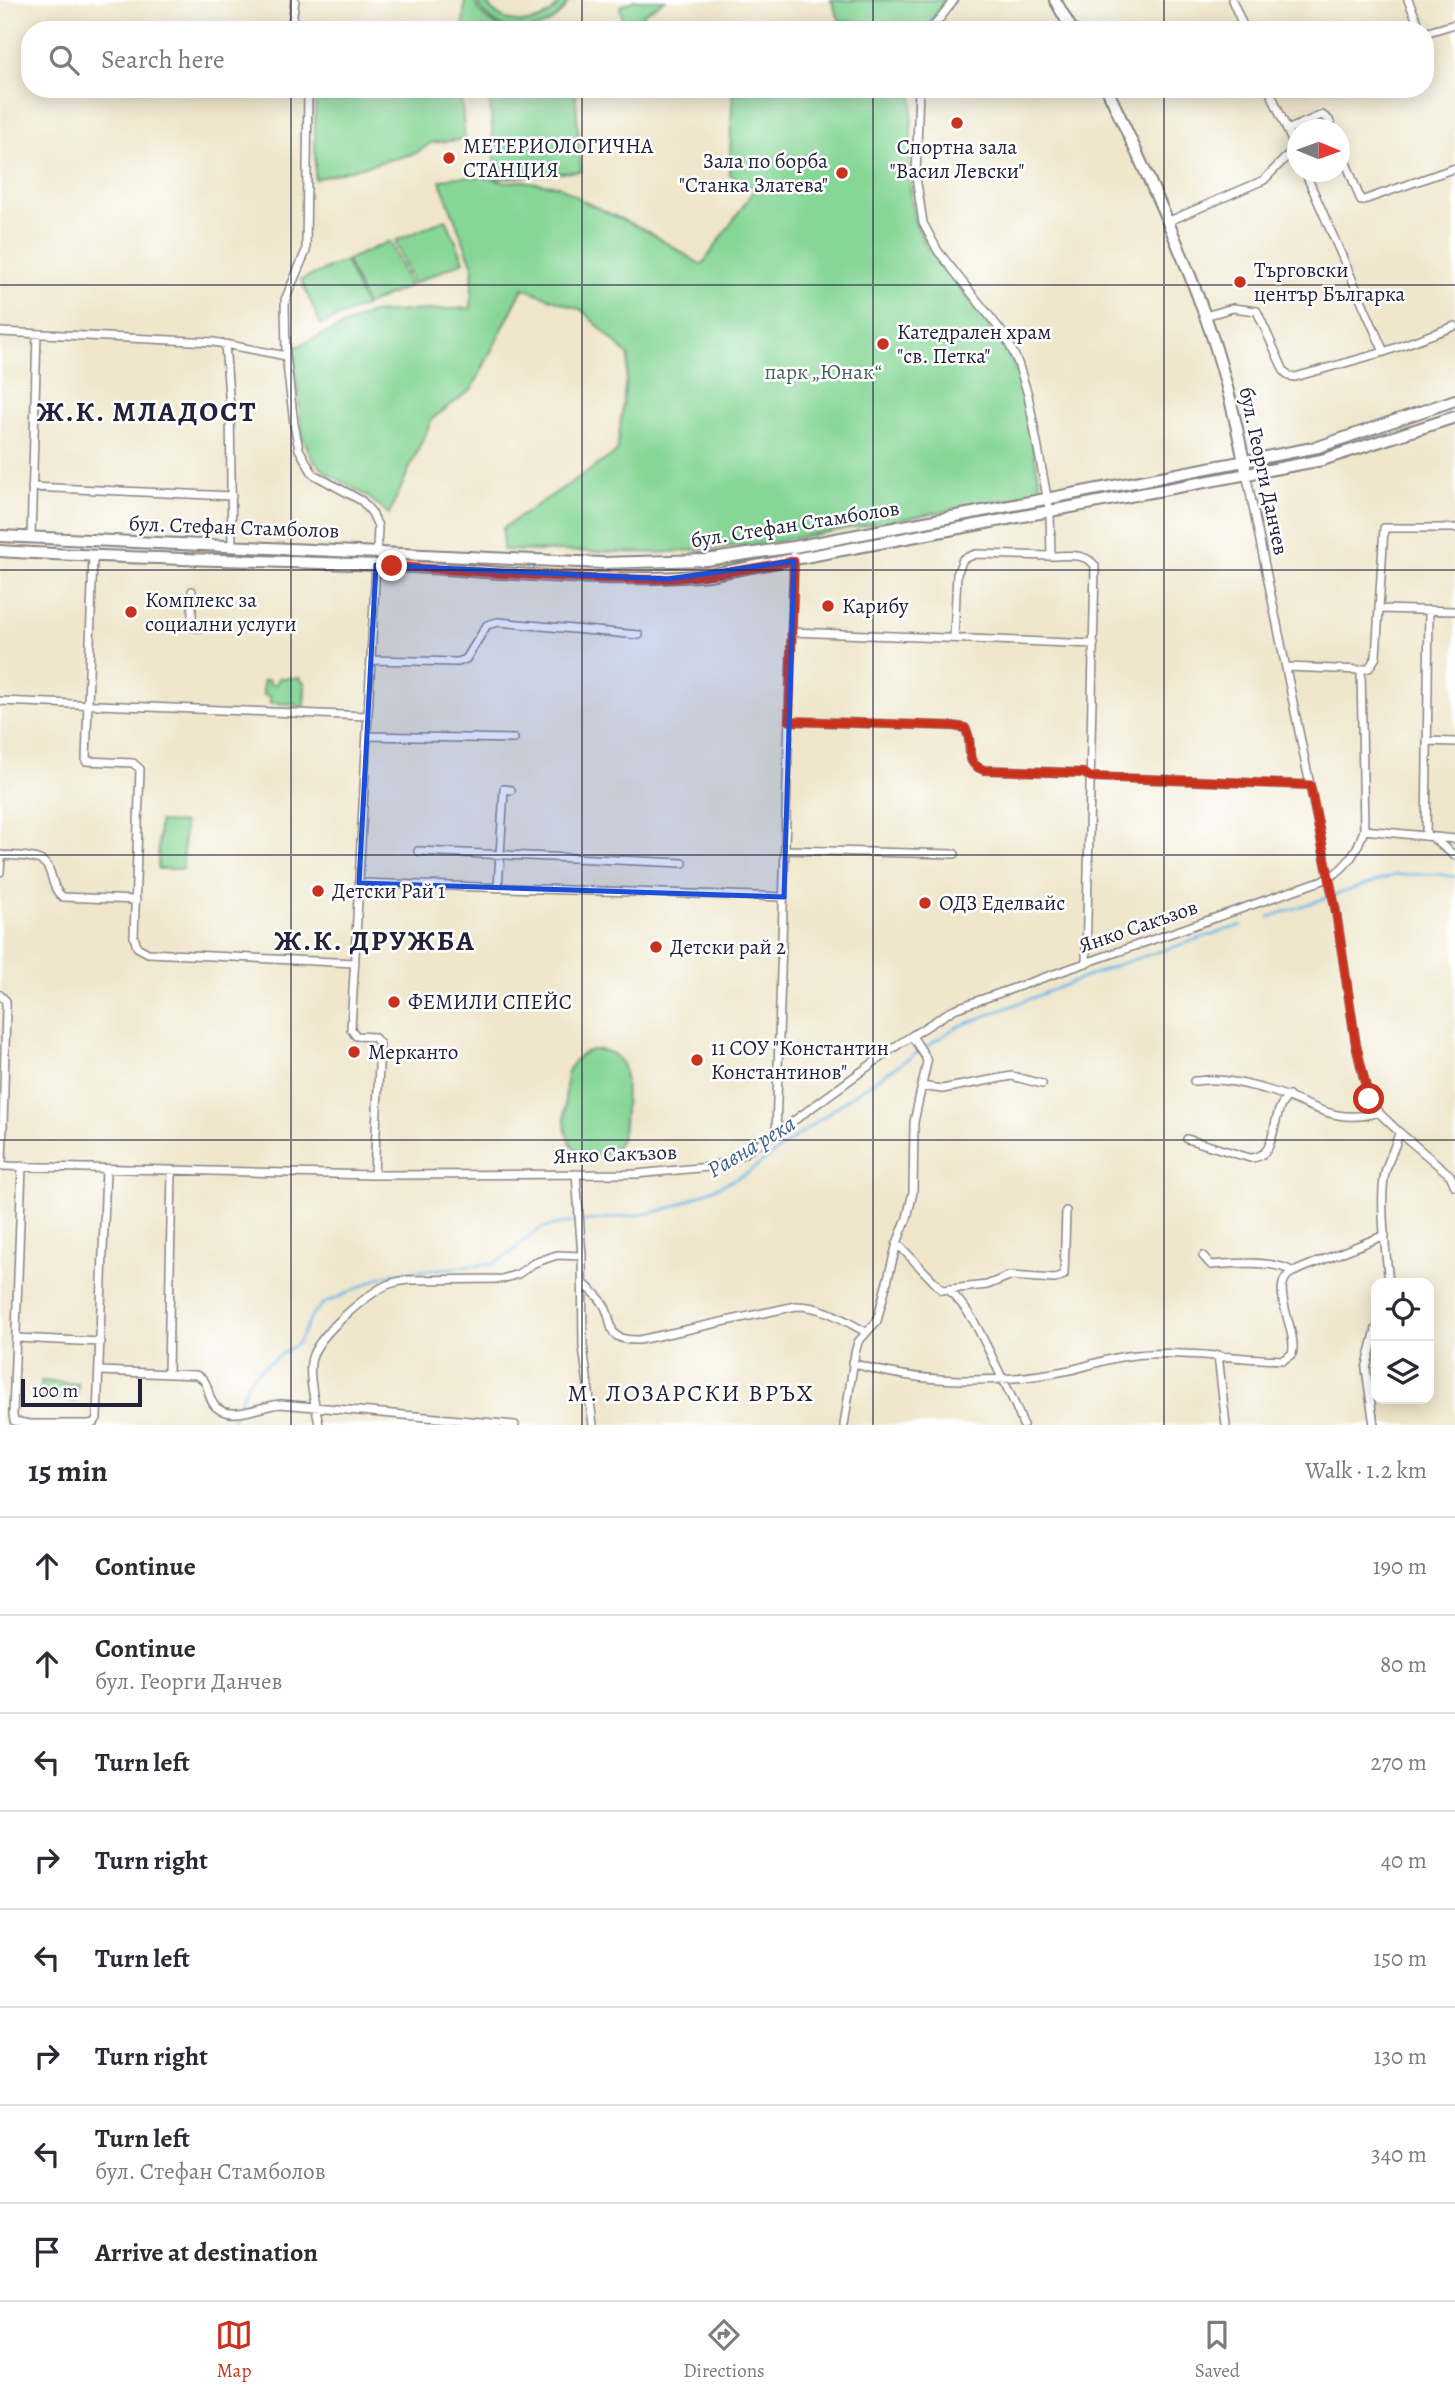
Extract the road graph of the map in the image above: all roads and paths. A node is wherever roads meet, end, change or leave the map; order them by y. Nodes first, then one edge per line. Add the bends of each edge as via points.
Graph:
1 (295, 0) edge
2 (954, 0) edge
3 (1055, 0) edge
4 (1233, 0) edge
5 (1408, 0) edge
6 (292, 21) edge
7 (938, 21) edge
8 (1067, 21) edge
9 (1241, 21) edge
10 (1417, 21) edge
11 (1455, 23) edge
12 (1434, 30) edge
13 (308, 98) edge
14 (919, 98) edge
15 (1111, 98) edge
16 (1275, 98) edge
17 (1287, 130) edge
18 (1287, 159) edge
19 (1454, 171) edge
20 (1350, 174) edge
21 (1309, 182) edge
22 (1167, 222) junction
23 (1205, 316) junction
24 (1455, 326) edge
25 (0, 332) edge
26 (37, 334) junction
27 (225, 344) junction
28 (1384, 352) junction
29 (286, 356) junction
30 (1455, 400) edge
31 (1455, 417) edge
32 (1244, 461) junction
33 (1246, 473) junction
34 (32, 487) junction
35 (232, 496) junction
36 (1047, 498) junction
37 (1050, 513) junction
38 (1455, 528) edge
39 (0, 536) edge
40 (31, 538) junction
41 (232, 547) junction
42 (794, 547) junction
43 (0, 551) edge
44 (377, 551) junction
45 (93, 556) junction
46 (1051, 556) junction
47 (794, 561) junction
48 (376, 565) junction
49 (192, 591) dead end
50 (1379, 609) junction
51 (1429, 610) junction
52 (1455, 611) edge
53 (200, 628) dead end
54 (792, 632) junction
55 (639, 635) dead end
56 (954, 638) junction
57 (1094, 644) junction
58 (371, 660) junction
59 (1286, 667) junction
60 (1361, 670) junction
61 (0, 701) edge
62 (89, 704) junction
63 (368, 716) junction
64 (789, 721) junction
65 (367, 736) junction
66 (514, 738) dead end
67 (1427, 741) junction
68 (1455, 742) edge
69 (1091, 777) junction
70 (1310, 785) junction
71 (511, 790) dead end
72 (1364, 830) junction
73 (1429, 837) junction
74 (1455, 839) edge
75 (785, 850) junction
76 (418, 851) dead end
77 (955, 854) dead end
78 (1, 855) edge
79 (500, 855) junction
80 (1455, 856) edge
81 (683, 863) dead end
82 (0, 872) edge
83 (1329, 878) junction
84 (359, 883) junction
85 (498, 888) junction
86 (784, 897) junction
87 (136, 900) junction
88 (355, 963) junction
89 (1086, 963) junction
90 (0, 995) edge
91 (914, 1040) junction
92 (1194, 1081) dead end
93 (1042, 1084) dead end
94 (921, 1086) junction
95 (1289, 1096) junction
96 (1379, 1112) junction
97 (776, 1132) junction
98 (1399, 1132) junction
99 (1186, 1139) dead end
100 (1, 1166) edge
101 (22, 1166) junction
102 (106, 1169) junction
103 (173, 1171) junction
104 (576, 1174) junction
105 (374, 1175) junction
106 (1452, 1175) edge
107 (1455, 1186) edge
108 (1066, 1211) dead end
109 (1385, 1235) junction
110 (897, 1243) junction
111 (582, 1256) junction
112 (1203, 1256) dead end
113 (1293, 1272) junction
114 (1389, 1278) edge
115 (582, 1282) junction
116 (948, 1289) junction
117 (866, 1332) junction
118 (16, 1338) junction
119 (1373, 1341) edge
120 (101, 1342) junction
121 (1218, 1355) junction
122 (852, 1363) junction
123 (100, 1371) junction
124 (168, 1373) junction
125 (1003, 1378) junction
126 (316, 1406) junction
127 (318, 1425) edge
128 (515, 1425) edge
129 (593, 1425) edge
130 (844, 1425) edge
131 (1023, 1425) edge
132 (1226, 1425) edge
133 (1374, 1425) edge

1 - 6 street
2 - 7 street
3 - 8 main road
4 - 9 street
5 - 10 street
11 - 12 street
13 - 29 street via 306,251 285,300
14 - 36 street via 916,177 923,223 938,251 1009,343 1025,384
15 - 22 main road, бул. Георги Данчев
16 - 17 street
18 - 22 street via 1264,180
19 - 20 street via 1361,201
21 - 28 street
22 - 23 main road, бул. Георги Данчев
23 - 28 street via 1233,308 1257,311 1289,376
23 - 32 main road, бул. Георги Данчев
24 - 28 street
25 - 26 street
26 - 27 street
26 - 34 street
27 - 29 street
27 - 35 street
29 - 44 street via 294,424 305,462 313,474 362,502 372,513 378,526
30 - 32 main road, бул. Стефан Стамболов via 1318,447
31 - 33 main road, бул. Стефан Стамболов via 1322,460
32 - 33 main road, бул. Георги Данчев
32 - 36 main road, бул. Стефан Стамболов
33 - 37 main road, бул. Стефан Стамболов
33 - 59 street, бул. Георги Данчев
34 - 35 street
34 - 40 street
35 - 41 street
36 - 37 street
36 - 42 main road, бул. Стефан Стамболов
37 - 46 street
37 - 47 main road, бул. Стефан Стамболов
38 - 50 street via 1384,528
39 - 40 main road, бул. Стефан Стамболов
40 - 41 main road, бул. Стефан Стамболов
41 - 44 main road, бул. Стефан Стамболов
42 - 44 main road, бул. Стефан Стамболов via 706,560 602,563
42 - 47 street
43 - 45 main road, бул. Стефан Стамболов
44 - 48 main road
45 - 48 main road, бул. Стефан Стамболов
45 - 62 street
46 - 56 street via 976,554 963,559 957,574
46 - 57 street via 1085,556 1095,566
47 - 48 main road, бул. Стефан Стамболов via 655,579
47 - 54 street
48 - 58 street
49 - 53 street via 192,628
50 - 51 street
50 - 60 street via 1375,662
51 - 52 street
51 - 67 street
54 - 56 street
54 - 64 street
55 - 58 street via 498,622 487,625 466,659 458,663
56 - 57 street
57 - 69 street
58 - 63 street
59 - 60 street
59 - 70 street, бул. Георги Данчев
60 - 72 street
61 - 62 street
62 - 63 street
62 - 87 street via 86,761 133,763 140,769
63 - 65 street
64 - 69 street via 965,728 970,735 970,759 978,768
64 - 75 street
65 - 66 street
65 - 84 street
67 - 68 street
67 - 73 street
69 - 70 street
69 - 89 street
70 - 83 street, бул. Георги Данчев
71 - 79 street via 504,789
72 - 73 street
72 - 83 street via 1351,859
73 - 74 street
73 - 80 street
75 - 77 street
75 - 86 street
76 - 79 street
78 - 82 street
78 - 87 street via 40,860 63,897
79 - 81 street
79 - 85 street
83 - 89 street, Янко Сакъзов
83 - 96 street, бул. Георги Данчев via 1356,1045 1369,1099
84 - 85 street
84 - 88 street
85 - 86 street
86 - 97 street
87 - 88 street via 134,941 144,952
88 - 105 street via 351,1031 376,1038 380,1044
89 - 91 street, Янко Сакъзов via 954,1009
90 - 100 street via 6,1001
91 - 94 street via 927,1062
91 - 97 street, Янко Сакъзов
92 - 95 street via 1227,1082
93 - 94 street via 1012,1076 942,1088
94 - 110 street via 914,1122 912,1192
95 - 96 street via 1328,1114
95 - 99 street via 1279,1108 1268,1148 1259,1158
96 - 98 street
97 - 104 street, Янко Сакъзов via 744,1154 709,1167
98 - 106 street
98 - 109 street via 1384,1181
100 - 101 street, Янко Сакъзов
101 - 102 street, Янко Сакъзов
101 - 118 street
102 - 103 street, Янко Сакъзов
102 - 120 street
103 - 105 street, Янко Сакъзов
103 - 124 street
104 - 105 street, Янко Сакъзов
104 - 111 street
106 - 107 street
108 - 116 street via 1065,1275 1055,1279 1009,1276 987,1285
109 - 113 street
109 - 114 street
110 - 116 street via 942,1290
110 - 117 street via 877,1321
111 - 115 street
111 - 126 street via 557,1255 502,1279 408,1280 377,1291 338,1323 313,1355 310,1367
112 - 113 street via 1211,1265 1270,1265
113 - 121 street via 1284,1278 1282,1288 1293,1332 1292,1354 1283,1360
115 - 117 street via 603,1303 616,1337 626,1340 796,1306 827,1310
115 - 129 street via 583,1346
116 - 125 street via 979,1326
117 - 122 street
118 - 120 street
118 - 123 street via 14,1421 94,1423
119 - 133 street via 1366,1369
120 - 123 street
121 - 125 street via 1127,1356
121 - 132 street
122 - 125 street via 961,1380
122 - 130 street
123 - 124 street
124 - 126 street via 202,1377 210,1400 229,1412 267,1405
125 - 131 street
126 - 127 street
126 - 128 street

